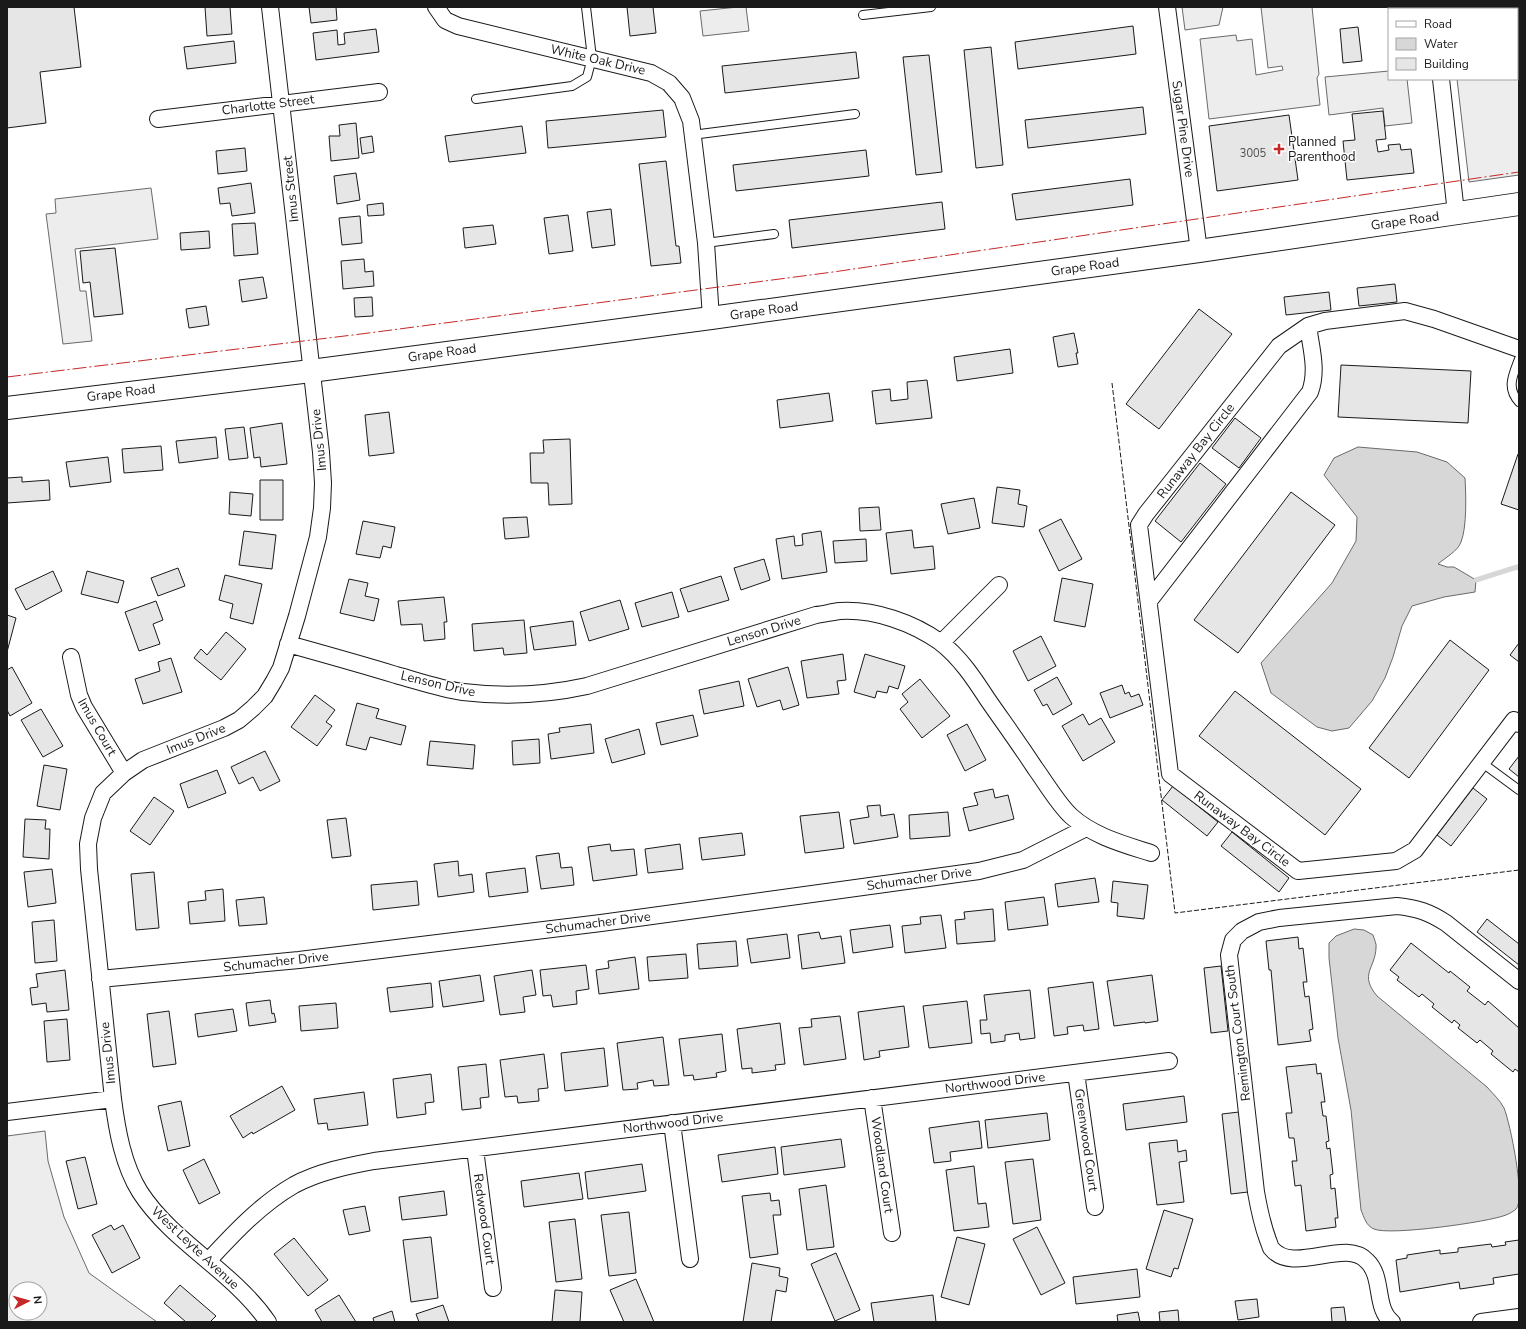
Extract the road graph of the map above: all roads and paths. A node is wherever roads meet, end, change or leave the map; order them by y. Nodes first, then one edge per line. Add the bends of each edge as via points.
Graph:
1 (270, 7) edge
2 (436, 7) edge
3 (586, 7) edge
4 (931, 7) edge
5 (1167, 7) edge
6 (863, 16) dead end
7 (592, 58) junction
8 (1441, 80) edge
9 (379, 92) dead end
10 (476, 99) dead end
11 (282, 104) junction
12 (855, 114) dead end
13 (158, 119) dead end
14 (692, 135) junction
15 (1519, 204) edge
16 (1456, 213) junction
17 (774, 234) dead end
18 (706, 242) junction
19 (1199, 251) junction
20 (711, 318) junction
21 (1308, 326) junction
22 (1519, 349) edge
23 (1519, 359) edge
24 (311, 371) junction
25 (1519, 402) edge
26 (7, 408) edge
27 (999, 585) dead end
28 (1148, 601) junction
29 (941, 643) junction
30 (288, 644) junction
31 (71, 657) dead end
32 (1519, 724) edge
33 (1481, 762) junction
34 (124, 773) junction
35 (1519, 790) edge
36 (1086, 828) junction
37 (1151, 852) dead end
38 (100, 979) junction
39 (1519, 981) edge
40 (1169, 1061) dead end
41 (1076, 1072) junction
42 (872, 1098) junction
43 (113, 1099) junction
44 (7, 1112) edge
45 (672, 1123) junction
46 (475, 1149) junction
47 (1095, 1207) dead end
48 (892, 1232) dead end
49 (690, 1259) dead end
50 (209, 1260) junction
51 (493, 1288) dead end
52 (1519, 1317) edge
53 (268, 1322) edge
54 (1392, 1322) edge
55 (1481, 1322) edge

1 - 11 street, Imus Street
2 - 7 street, White Oak Drive via 446,20 458,26
3 - 7 lane
4 - 6 lane
5 - 19 street, Sugar Pine Drive
7 - 10 lane via 587,77 572,86
7 - 14 street, White Oak Drive via 651,73 669,83 682,98 691,121
8 - 16 street
9 - 11 street, Charlotte Street
11 - 13 street, Charlotte Street
11 - 24 street, Imus Street
12 - 14 lane
14 - 18 street, White Oak Drive
15 - 16 main road, Grape Road
16 - 19 main road, Grape Road
17 - 18 lane
18 - 20 street, White Oak Drive
19 - 20 main road, Grape Road
20 - 24 main road, Grape Road
21 - 22 street, Runaway Bay Circle via 1325,321 1405,311
21 - 28 street via 1315,370 1310,392
21 - 28 street, Runaway Bay Circle via 1279,346 1139,525
23 - 25 lane via 1512,379 1512,391
24 - 26 main road, Grape Road
24 - 30 street, Imus Drive via 321,452 322,508 318,537
27 - 29 street
28 - 33 street, Runaway Bay Circle via 1170,774 1298,871 1396,861 1415,850
29 - 30 street, Lenson Drive via 920,629 892,618 841,611 784,624 587,686 519,695 462,692
29 - 36 street, Lenson Drive via 972,677 1070,816
30 - 34 street, Imus Drive via 274,681 261,700 239,720 143,760
31 - 34 street, Imus Court via 84,707
32 - 33 street, Runaway Bay Circle via 1514,720
33 - 35 lane
34 - 38 street, Imus Drive via 103,793 93,818 88,844
36 - 37 street, Lenson Drive
36 - 38 street, Schumacher Drive via 1023,860 979,871 601,923 307,959
38 - 43 street, Imus Drive
39 - 54 street, Remington Court South via 1446,922 1416,908 1397,906 1279,918 1259,922 1242,931 1233,940 1229,955 1256,1192 1262,1223 1271,1248 1282,1256 1299,1259 1351,1252 1361,1256 1375,1272 1385,1314
40 - 41 street, Northwood Drive
41 - 42 street, Northwood Drive
41 - 47 street, Greenwood Court
42 - 45 street, Northwood Drive
42 - 48 street, Woodland Court
43 - 44 street
43 - 50 street, West Leyte Avenue via 117,1130 140,1191 154,1211 172,1229
45 - 46 street, Northwood Drive
45 - 49 street
46 - 50 street, Northwood Drive via 374,1161 317,1175 294,1185 271,1200
46 - 51 street, Redwood Court
50 - 53 street, West Leyte Avenue via 248,1297
52 - 55 street

